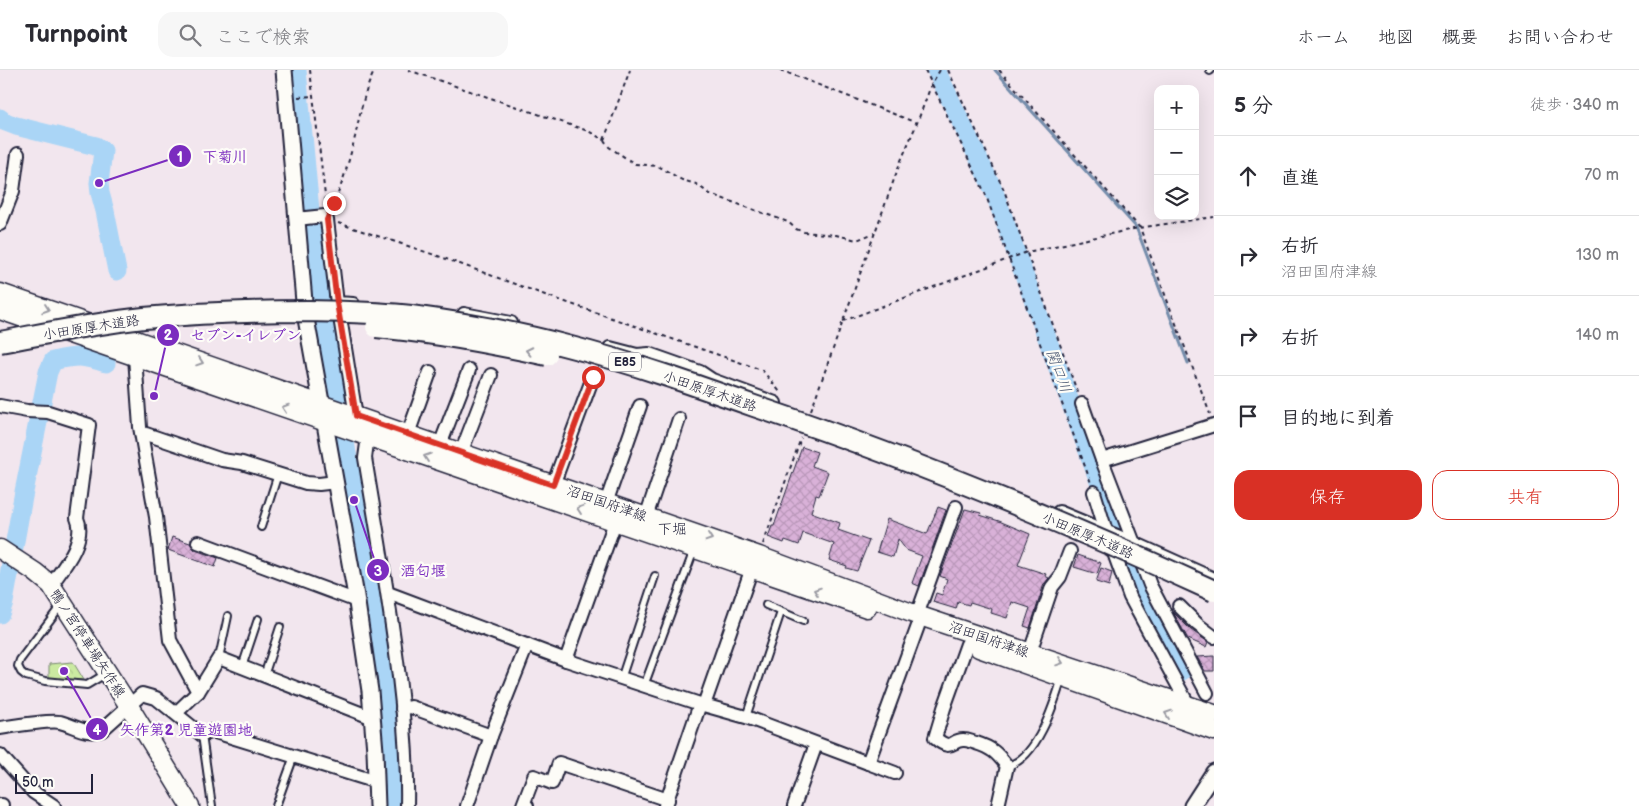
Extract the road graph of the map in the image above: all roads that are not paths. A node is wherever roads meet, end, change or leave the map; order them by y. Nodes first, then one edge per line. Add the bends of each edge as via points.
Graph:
1 (284, 70) edge
2 (18, 154) dead end
3 (296, 219) junction
4 (0, 224) edge
5 (0, 293) edge
6 (337, 303) junction
7 (0, 310) edge
8 (0, 342) edge
9 (0, 356) edge
10 (135, 358) junction
11 (469, 370) dead end
12 (430, 372) dead end
13 (490, 375) dead end
14 (593, 377) dead end
15 (1082, 404) road end
16 (0, 406) edge
17 (640, 406) dead end
18 (325, 413) junction
19 (352, 414) junction
20 (679, 419) dead end
21 (1212, 419) edge
22 (142, 434) junction
23 (408, 434) junction
24 (368, 436) junction
25 (440, 445) junction
26 (461, 453) junction
27 (1102, 460) junction
28 (278, 474) junction
29 (336, 482) junction
30 (553, 485) junction
31 (1094, 492) road end
32 (606, 503) junction
33 (956, 507) dead end
34 (646, 517) junction
35 (615, 522) junction
36 (261, 527) dead end
37 (1108, 532) junction
38 (198, 542) dead end
39 (1134, 543) junction
40 (695, 549) junction
41 (1070, 552) dead end
42 (7, 554) edge
43 (755, 562) junction
44 (655, 576) dead end
45 (1214, 578) edge
46 (51, 585) junction
47 (1214, 591) edge
48 (388, 593) junction
49 (357, 601) junction
50 (63, 603) junction
51 (1214, 604) edge
52 (766, 605) dead end
53 (1179, 606) dead end
54 (781, 612) junction
55 (228, 616) dead end
56 (258, 619) dead end
57 (803, 620) dead end
58 (918, 620) junction
59 (280, 627) dead end
60 (1214, 637) edge
61 (967, 644) junction
62 (527, 645) junction
63 (1030, 652) junction
64 (219, 658) junction
65 (566, 660) junction
66 (242, 667) junction
67 (107, 673) junction
68 (264, 676) junction
69 (1062, 677) junction
70 (621, 679) junction
71 (644, 686) junction
72 (198, 692) junction
73 (1207, 693) dead end
74 (702, 705) junction
75 (129, 706) junction
76 (1189, 706) junction
77 (402, 709) junction
78 (176, 713) junction
79 (1214, 714) edge
80 (746, 717) junction
81 (373, 718) junction
82 (0, 728) edge
83 (1214, 731) edge
84 (202, 735) junction
85 (491, 736) junction
86 (816, 744) junction
87 (0, 755) edge
88 (294, 756) junction
89 (868, 763) junction
90 (1007, 766) junction
91 (1214, 772) edge
92 (896, 773) dead end
93 (377, 782) junction
94 (666, 803) edge
95 (54, 806) edge
96 (190, 806) edge
97 (212, 806) edge
98 (276, 806) edge
99 (377, 806) edge
100 (407, 806) edge
101 (466, 806) edge
102 (527, 806) edge
103 (794, 806) edge
104 (998, 806) edge
105 (1192, 806) edge

1 - 3 street
2 - 4 street via 13,191
3 - 6 street via 326,218
3 - 18 street via 305,313
5 -> 18 main road, 沼田国府津線
6 - 19 street
6 - 37 street via 415,306 491,318 638,355 649,354 972,476
7 - 10 main road, 沼田国府津線
8 - 47 highway, 小田原厚木道路 / E85, bridge via 142,318 208,313 345,312 481,326 566,345 648,369 818,428 947,477
51 -> 9 highway, 小田原厚木道路 / E85, bridge via 1154,576 814,440 643,382 561,358 479,340 346,325 266,323 148,332
18 -> 10 main road, 沼田国府津線
10 - 22 street
11 - 25 street
12 - 23 street
13 - 26 street
14 - 30 street
15 - 27 street
16 - 46 street via 48,412 89,425 77,518 79,533 73,554
17 - 32 street
18 - 19 main road, 沼田国府津線
18 - 24 main road, 沼田国府津線
18 - 29 street
19 - 23 main road, 沼田国府津線
20 - 34 street
21 - 27 street
22 - 28 street
22 - 72 street via 156,518 170,640
23 - 25 main road, 沼田国府津線
35 -> 24 main road, 沼田国府津線
24 - 48 street via 364,458
25 - 26 main road, 沼田国府津線
26 - 30 main road, 沼田国府津線
27 - 39 street
28 - 29 street via 306,483
28 - 36 lane
29 - 49 street
30 - 32 main road, 沼田国府津線
31 - 37 street
32 - 34 main road, 沼田国府津線
33 - 58 street
34 -> 43 main road, 沼田国府津線
35 - 40 main road, 沼田国府津線
35 - 65 street
37 - 39 street
37 - 76 street via 1130,597
38 - 49 street
39 - 45 street
39 - 73 street via 1150,585
40 - 43 main road, 沼田国府津線
40 - 71 lane
41 - 63 street via 1060,577 1052,587
42 - 46 main road, 鴨ノ宮停車場矢作線
43 - 58 main road, 沼田国府津線
43 - 74 street
44 - 70 lane
46 - 50 main road, 鴨ノ宮停車場矢作線
48 - 62 street
48 - 77 street
49 - 81 street
50 - 67 main road, 鴨ノ宮停車場矢作線
50 - 67 lane via 20,660 21,672 46,681 87,685
52 - 54 lane
53 - 60 street
54 - 57 lane
54 - 80 lane
55 - 64 lane
56 - 66 lane
58 - 61 main road, 沼田国府津線
58 - 63 main road, 沼田国府津線
58 - 89 street
59 - 68 lane
61 - 69 main road, 沼田国府津線
61 - 90 street via 935,738 942,744 949,745 963,739 990,747
62 - 65 street
62 - 85 street
63 -> 76 main road, 沼田国府津線
64 - 66 street
64 - 72 street
65 - 70 street
66 - 68 street
67 - 75 main road, 鴨ノ宮停車場矢作線
68 - 81 street
83 -> 69 main road, 沼田国府津線
69 - 90 lane via 1047,724 1024,758
70 - 71 street
71 - 74 street
72 - 78 street
74 - 80 street
74 - 94 street
75 - 78 street via 142,694 156,698
75 - 82 street via 102,730 95,732 58,721
75 - 96 main road, 鴨ノ宮停車場矢作線
76 - 79 main road, 沼田国府津線
77 - 85 street via 411,707
77 - 100 street
78 - 84 street
80 - 86 street
81 - 93 street
84 - 88 street via 212,731
84 - 97 lane
85 - 101 street
86 - 89 street
86 - 103 street
87 - 95 street via 33,792
88 - 93 street
88 - 98 lane
89 - 92 street
90 - 104 street
91 - 105 street
93 - 99 street
94 - 102 street via 559,763 552,783 534,776 523,804

